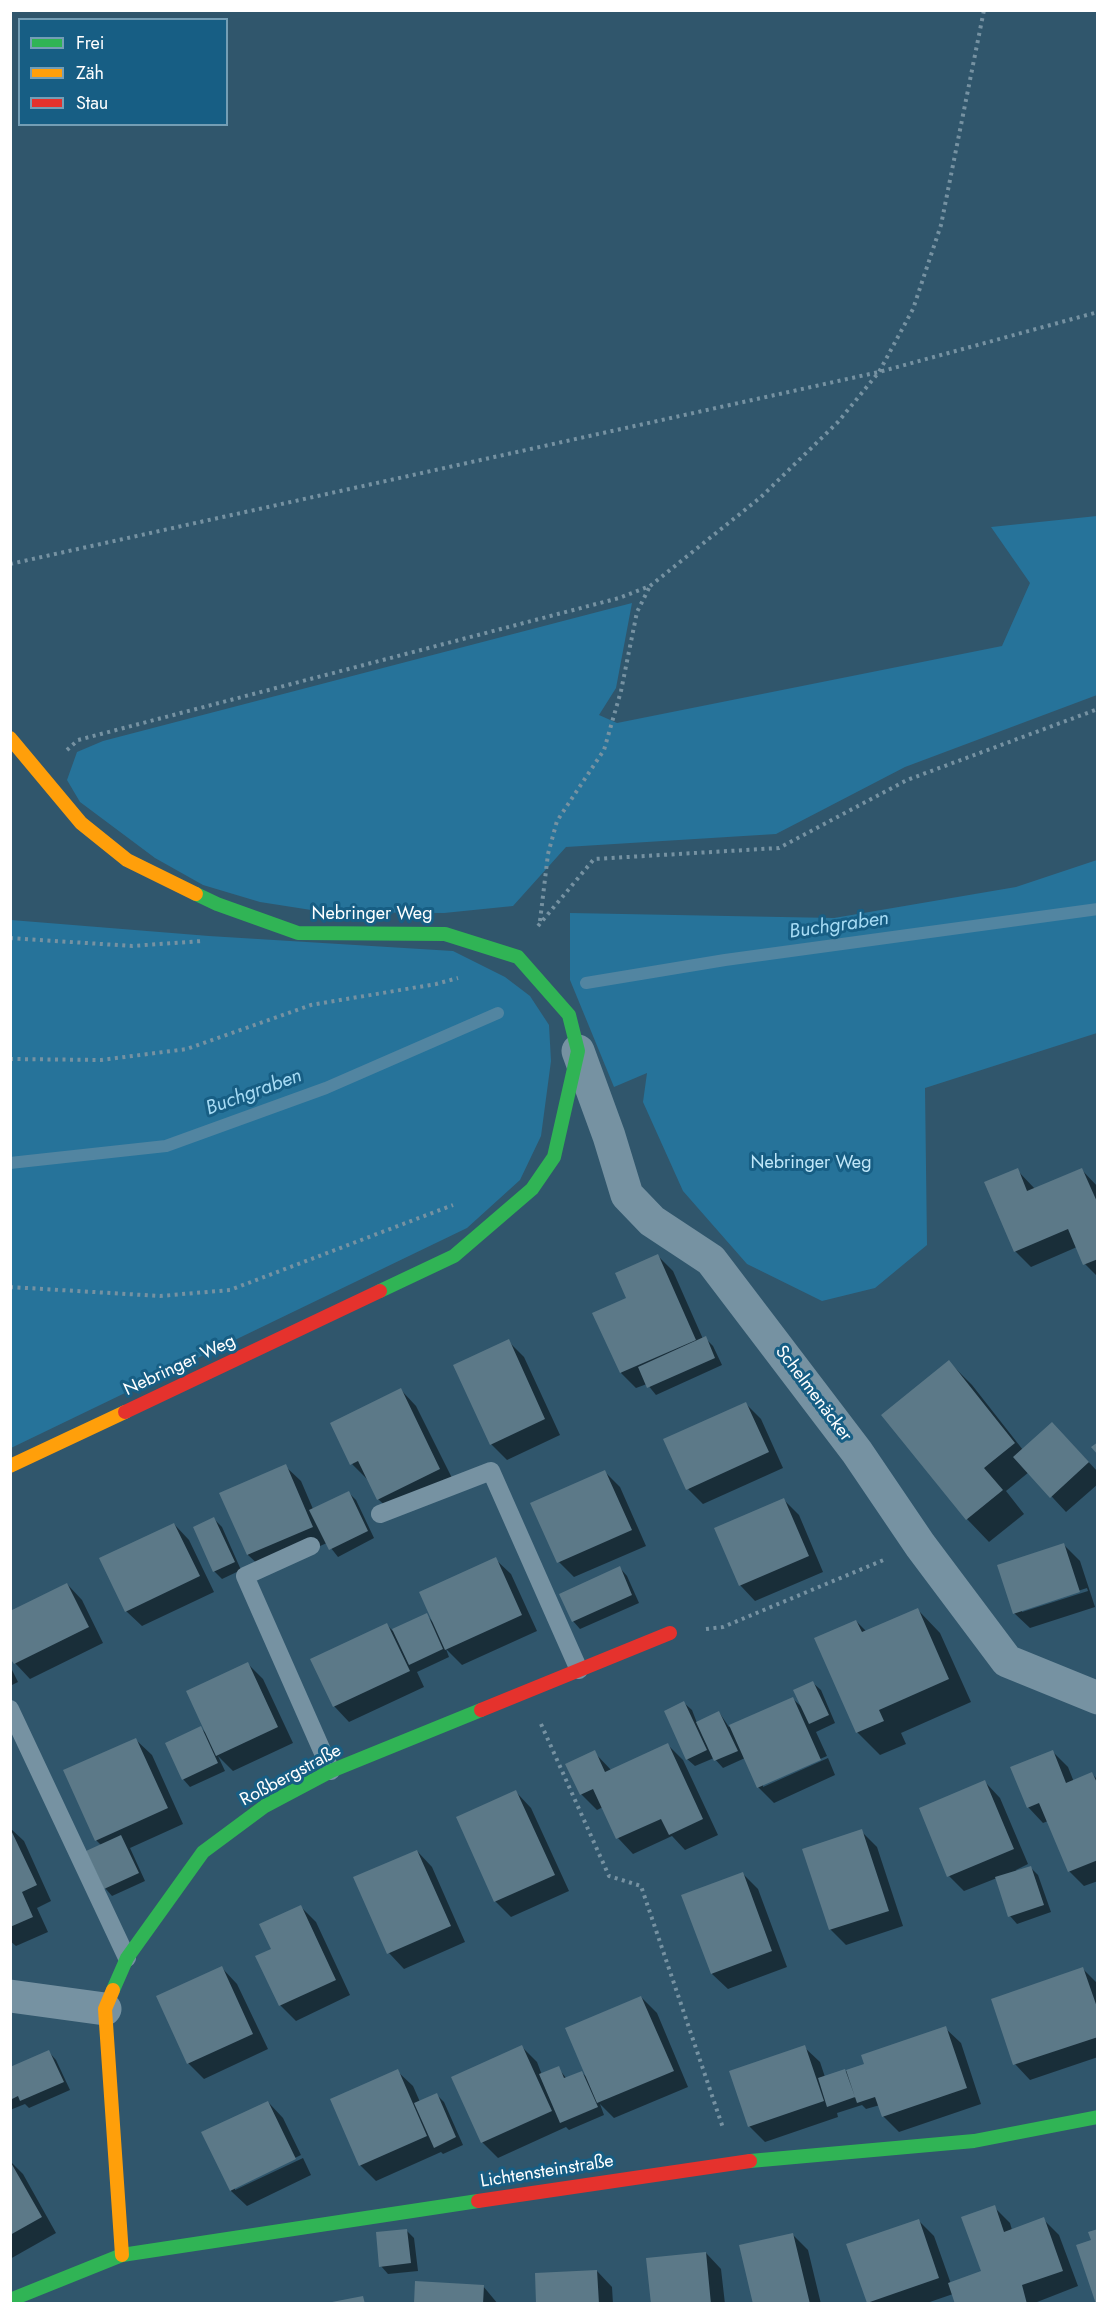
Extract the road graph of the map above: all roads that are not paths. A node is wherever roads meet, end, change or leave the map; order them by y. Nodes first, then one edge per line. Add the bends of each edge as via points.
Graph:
1 (10, 738) edge
2 (578, 1051) junction
3 (10, 1466) edge
4 (380, 1514) dead end
5 (311, 1546) dead end
6 (670, 1633) road end
7 (579, 1670) junction
8 (1098, 1698) edge
9 (10, 1709) edge
10 (331, 1771) junction
11 (127, 1958) junction
12 (10, 1996) edge
13 (105, 2009) junction
14 (1098, 2117) edge
15 (122, 2255) junction
16 (10, 2300) edge

1 - 2 street, Nebringer Weg via 81,823 127,860 217,904 298,933 445,934 518,957 569,1015
2 - 3 street, Nebringer Weg via 554,1157 532,1189 454,1256
2 - 8 street, Schelmenäcker via 627,1195 652,1221 711,1260 857,1452 920,1545 1007,1661
4 - 7 lane via 491,1471
5 - 10 lane via 245,1576
6 - 7 street, Roßbergstraße
7 - 10 street, Roßbergstraße
9 - 11 lane
10 - 11 street, Roßbergstraße via 265,1806 203,1852
11 - 13 street, Roßbergstraße
12 - 13 street
13 - 15 street, Roßbergstraße
14 - 15 street, Lichtensteinstraße via 974,2141 735,2162
15 - 16 street, Lichtensteinstraße

